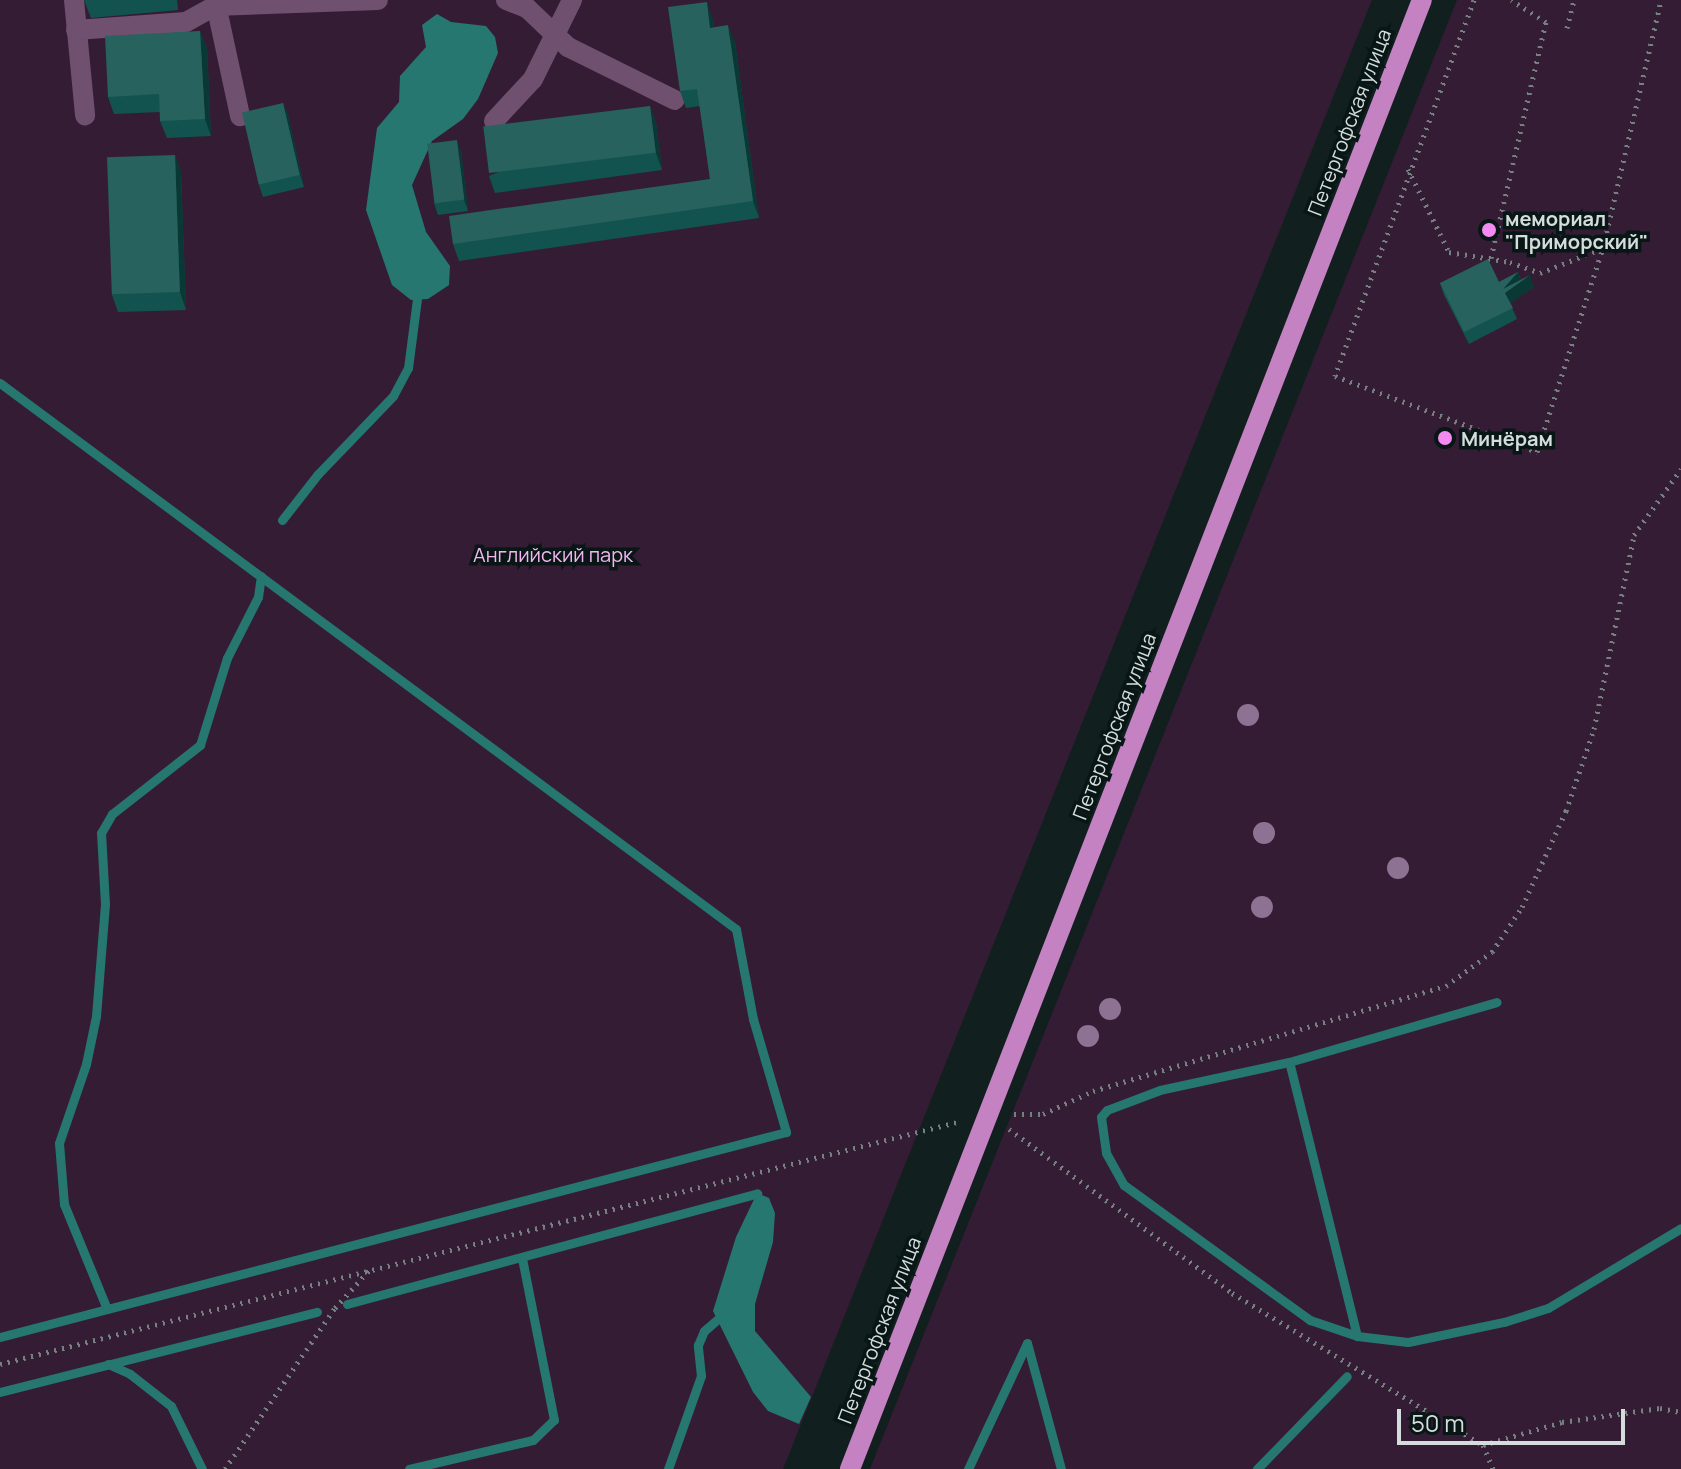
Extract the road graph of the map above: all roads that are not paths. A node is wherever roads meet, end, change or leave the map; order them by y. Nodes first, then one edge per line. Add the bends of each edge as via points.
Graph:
1 (74, 0) edge
2 (378, 0) edge
3 (506, 0) edge
4 (572, 0) edge
5 (1422, 0) edge
6 (215, 3) edge
7 (76, 30) junction
8 (557, 35) junction
9 (675, 100) edge
10 (85, 115) dead end
11 (240, 116) edge
12 (494, 121) dead end
13 (850, 1469) edge

1 - 7 lane
2 - 6 lane
3 - 8 lane via 527,8
4 - 8 lane
5 - 13 main road, Петергофская улица
6 - 7 lane via 186,22
6 - 11 lane
7 - 10 lane
8 - 9 lane via 602,67
8 - 12 lane via 533,79

